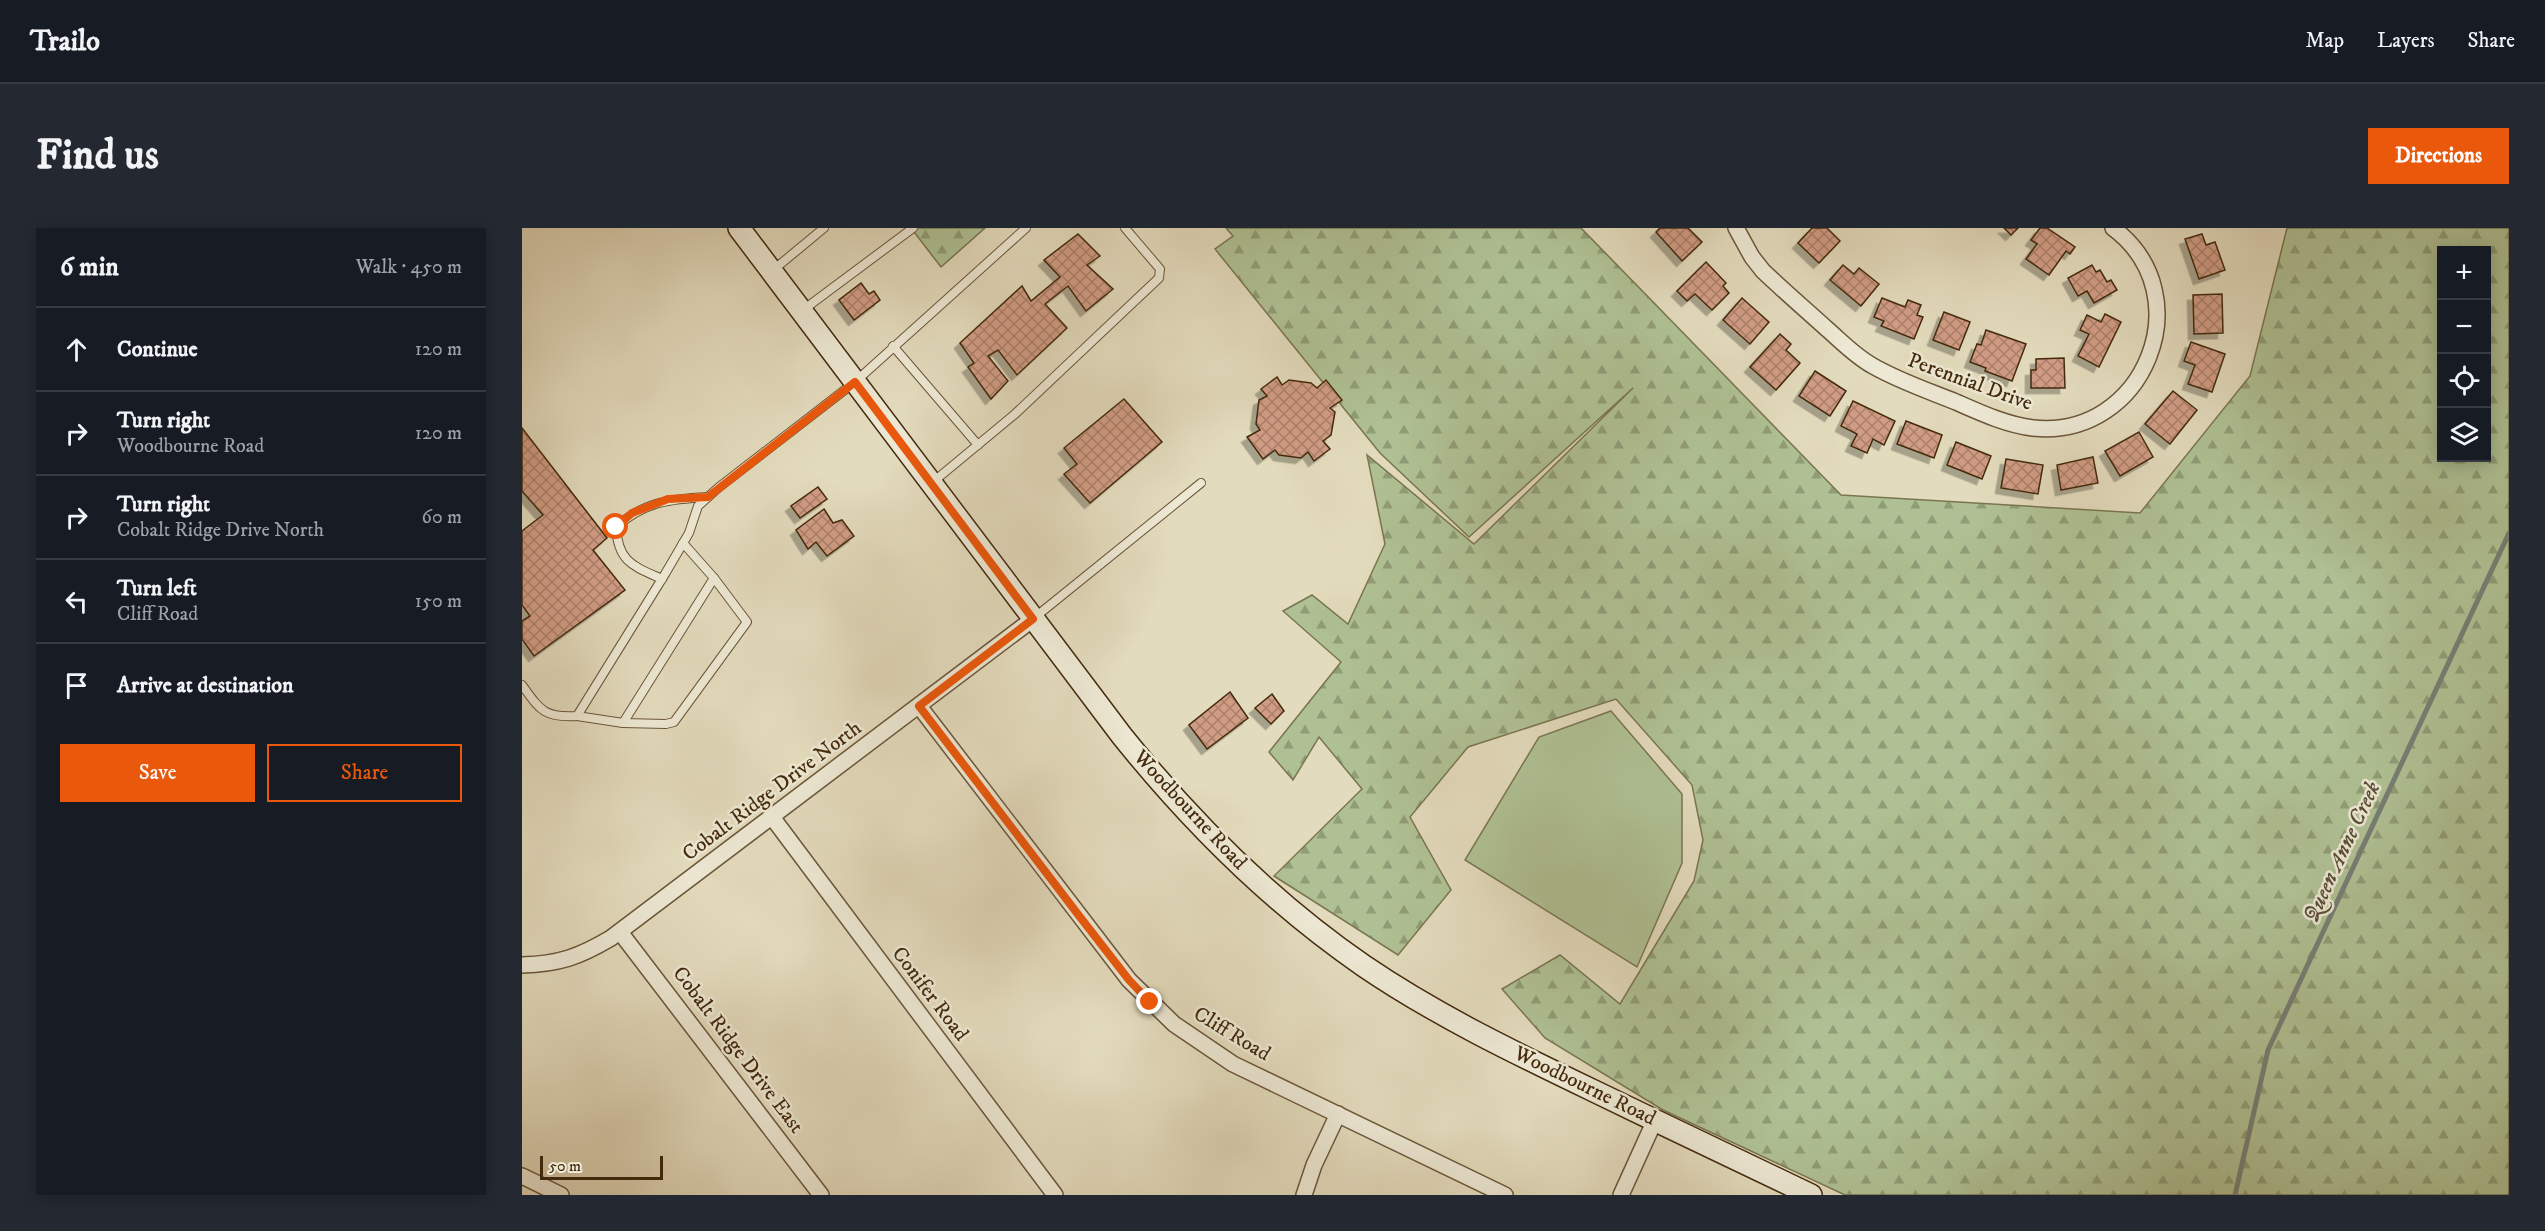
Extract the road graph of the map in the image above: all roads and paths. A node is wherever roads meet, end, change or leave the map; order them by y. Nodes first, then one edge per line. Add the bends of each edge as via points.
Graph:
1 (739, 228) edge
2 (824, 228) edge
3 (913, 228) edge
4 (1026, 228) edge
5 (1125, 228) edge
6 (1736, 228) edge
7 (2113, 228) edge
8 (772, 271) junction
9 (801, 310) junction
10 (893, 346) junction
11 (855, 382) junction
12 (978, 445) junction
13 (1201, 483) dead end
14 (932, 484) junction
15 (708, 497) junction
16 (683, 543) junction
17 (714, 578) junction
18 (662, 579) junction
19 (1033, 619) junction
20 (522, 685) edge
21 (919, 706) junction
22 (577, 716) junction
23 (623, 723) junction
24 (772, 817) junction
25 (620, 932) junction
26 (522, 965) edge
27 (1338, 1114) junction
28 (1655, 1120) junction
29 (522, 1176) edge
30 (561, 1195) edge
31 (821, 1195) edge
32 (1055, 1195) edge
33 (1304, 1195) edge
34 (1505, 1195) edge
35 (1621, 1195) edge
36 (1811, 1195) edge

1 - 8 main road, Woodbourne Road
2 - 8 lane
3 - 9 lane
4 - 10 lane
5 - 12 lane via 1160,269 1159,278
6 - 7 street, Perennial Drive via 1763,271 1851,352 1873,366 2011,423 2050,428 2087,419 2113,406 2127,393 2151,355 2158,317 2151,278 2141,257
8 - 9 main road, Woodbourne Road
9 - 11 main road, Woodbourne Road
10 - 11 lane
10 - 12 lane
11 - 14 main road, Woodbourne Road
11 - 15 lane
12 - 14 lane
13 - 19 lane
14 - 19 main road, Woodbourne Road
15 - 16 lane via 698,507
15 - 18 lane via 668,499 632,513 616,527 617,545 632,566
16 - 17 lane
16 - 18 lane
17 - 23 lane
17 - 23 lane via 747,622 674,722
18 - 22 lane
19 - 21 street, Cobalt Ridge Drive North
19 - 28 main road, Woodbourne Road via 1160,783 1209,836 1311,927 1406,993 1467,1028
20 - 22 lane via 539,709 550,715
21 - 24 street, Cobalt Ridge Drive North
21 - 27 street, Cliff Road via 1129,980 1150,1002 1174,1024 1233,1064
22 - 23 lane
24 - 25 street, Cobalt Ridge Drive North
24 - 32 street, Conifer Road
25 - 26 street, Cobalt Ridge Drive North via 566,960
25 - 31 street, Cobalt Ridge Drive East
27 - 33 street
27 - 34 street, Cliff Road
28 - 35 street
28 - 36 main road, Woodbourne Road
29 - 30 street

